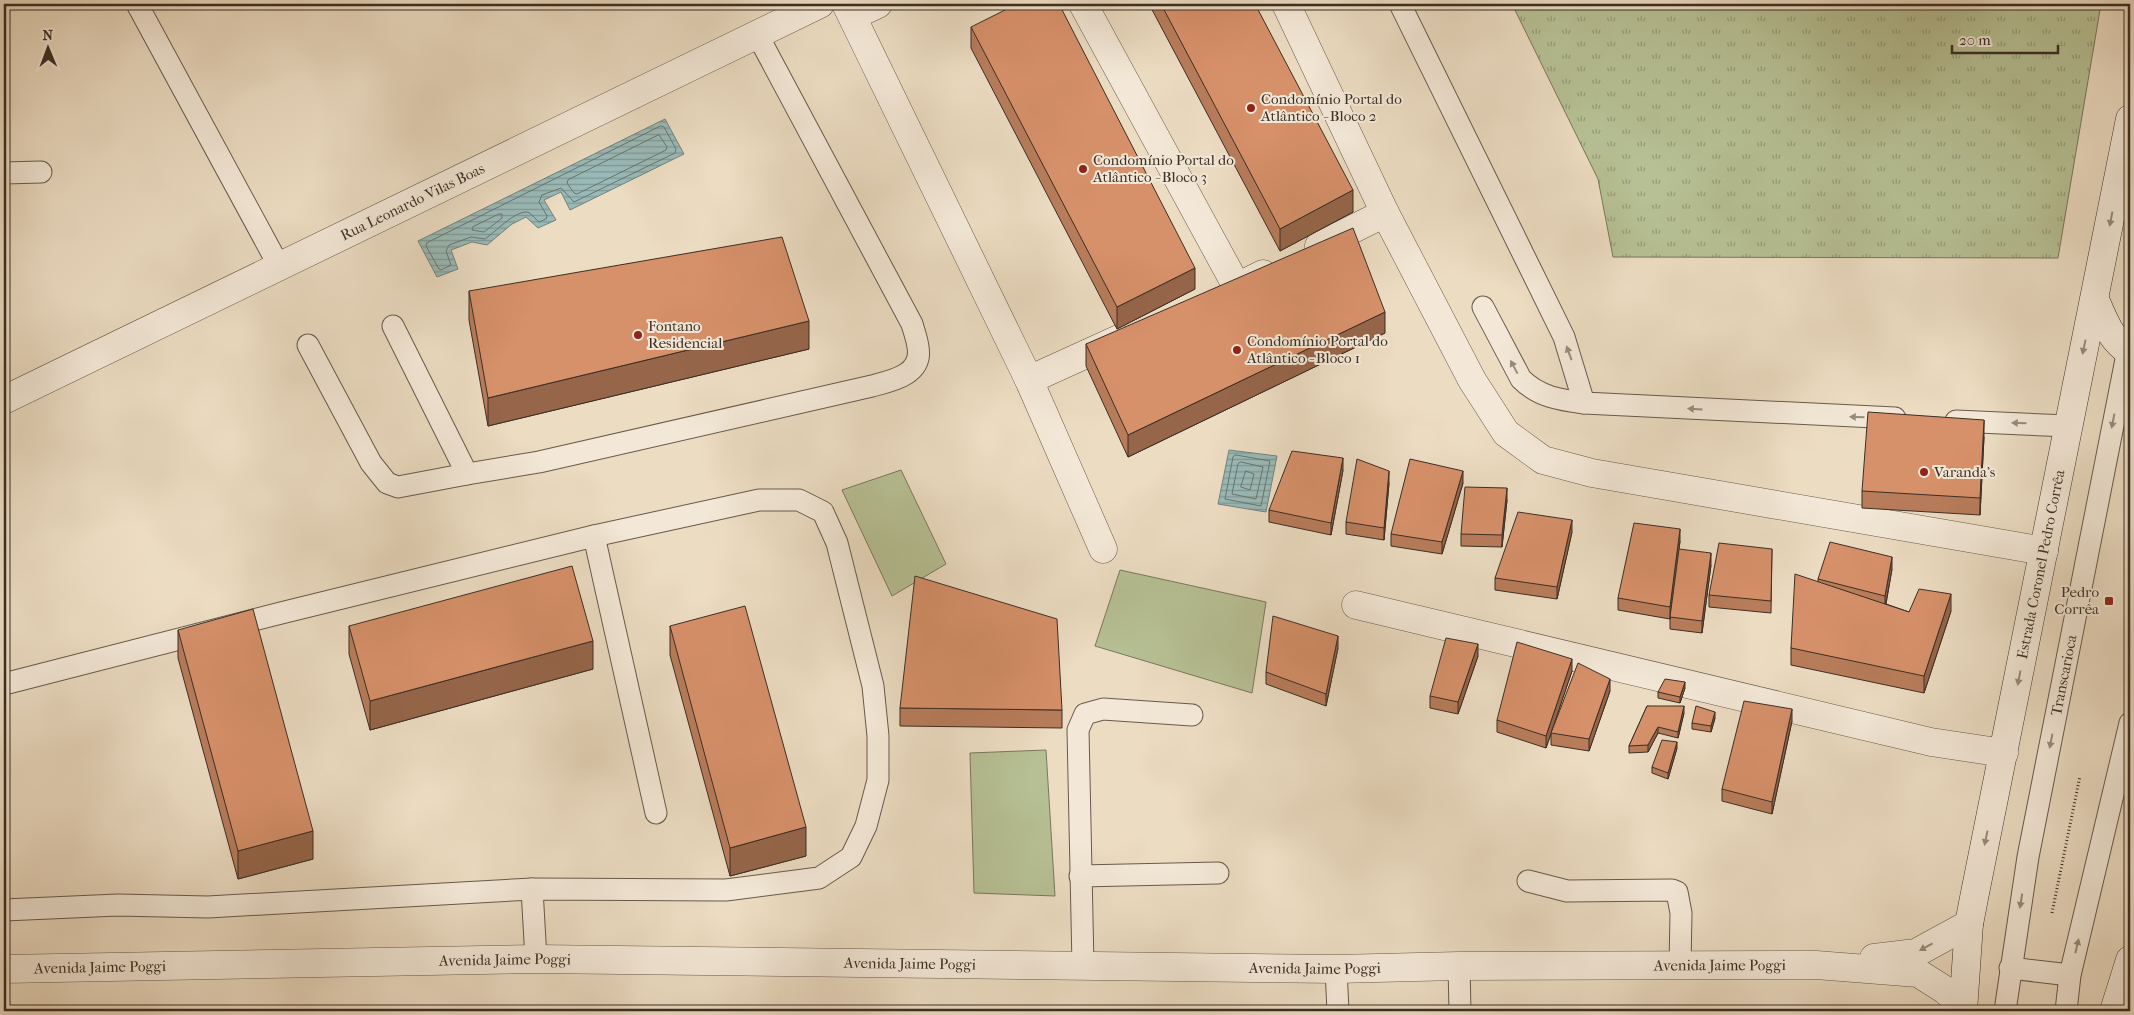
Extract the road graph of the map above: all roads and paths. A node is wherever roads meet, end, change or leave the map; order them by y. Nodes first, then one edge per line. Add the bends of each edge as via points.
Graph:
1 (136, 4) edge
2 (820, 4) edge
3 (878, 4) edge
4 (1083, 4) edge
5 (1286, 4) edge
6 (1400, 4) edge
7 (849, 10) edge
8 (757, 34) junction
9 (2130, 119) edge
10 (41, 172) dead end
11 (4, 173) edge
12 (1385, 213) junction
13 (279, 266) junction
14 (1237, 287) junction
15 (1210, 299) edge
16 (2095, 300) junction
17 (1483, 307) dead end
18 (393, 326) dead end
19 (1138, 331) edge
20 (308, 345) dead end
21 (2130, 347) edge
22 (1029, 380) junction
23 (6, 392) edge
24 (1584, 403) junction
25 (2068, 426) junction
26 (467, 474) junction
27 (594, 536) junction
28 (1103, 549) dead end
29 (2044, 551) junction
30 (1356, 605) dead end
31 (4, 684) edge
32 (1192, 715) dead end
33 (2130, 723) edge
34 (2004, 753) junction
35 (2080, 776) dead end
36 (656, 813) dead end
37 (1218, 873) dead end
38 (1080, 876) junction
39 (1528, 881) dead end
40 (532, 889) junction
41 (4, 910) edge
42 (2052, 914) dead end
43 (1969, 924) junction
44 (536, 959) junction
45 (2130, 960) edge
46 (1816, 964) junction
47 (1083, 965) junction
48 (1680, 965) junction
49 (1459, 966) junction
50 (2010, 968) junction
51 (4, 969) edge
52 (1336, 969) junction
53 (2070, 975) junction
54 (1963, 1008) edge
55 (1338, 1011) edge
56 (1460, 1011) edge
57 (2005, 1011) edge
58 (2066, 1011) edge
59 (2114, 1011) edge

1 - 13 lane
2 - 8 street, Rua Leonardo Vilas Boas
3 - 7 street
4 - 14 street
5 - 12 street
24 -> 6 lane via 1564,337
7 - 22 street
8 - 13 street, Rua Leonardo Vilas Boas
8 - 26 lane via 912,324 919,349 915,363 904,377 872,386 539,462
9 -> 16 street, Estrada Coronel Pedro Corrêa
10 - 11 lane
12 - 14 street
12 - 29 street via 1477,388 1506,433 1543,460 1592,474
13 - 23 street, Rua Leonardo Vilas Boas
14 - 15 street
16 - 21 street via 2109,331
16 -> 25 street, Estrada Coronel Pedro Corrêa
24 -> 17 lane via 1557,400 1530,388 1521,379
18 - 26 lane
19 - 22 street
20 - 26 lane via 371,463 387,483 398,487
21 -> 50 lane, Transcarioca via 2028,857
22 - 28 street
25 -> 24 lane
25 - 29 street, Estrada Coronel Pedro Corrêa
27 - 31 lane
27 - 36 lane
27 - 40 lane via 759,500 799,500 823,512 837,543 873,686 878,780 866,826 851,857 819,878 726,890
29 -> 34 street, Estrada Coronel Pedro Corrêa
30 - 34 street via 1930,742
32 - 38 lane via 1103,709 1085,714 1078,730
53 -> 33 lane
34 -> 43 street, Estrada Coronel Pedro Corrêa
35 - 42 path
37 - 38 lane
38 - 47 lane
39 - 48 lane via 1567,891 1678,892
40 - 41 lane via 208,907 118,905
40 - 44 lane
43 -> 46 street, Avenida Jaime Poggi via 1916,953
43 - 54 street, Estrada Coronel Pedro Corrêa
44 - 47 street, Avenida Jaime Poggi
44 - 51 street, Avenida Jaime Poggi
45 - 59 street
46 - 48 street, Avenida Jaime Poggi
46 - 54 street, Avenida Jaime Poggi via 1918,973 1945,990
47 - 52 street, Avenida Jaime Poggi
48 - 49 street, Avenida Jaime Poggi
49 - 52 street, Avenida Jaime Poggi
49 - 56 lane
50 - 53 lane
50 - 57 lane, Transcarioca
52 - 55 lane
53 - 58 lane

